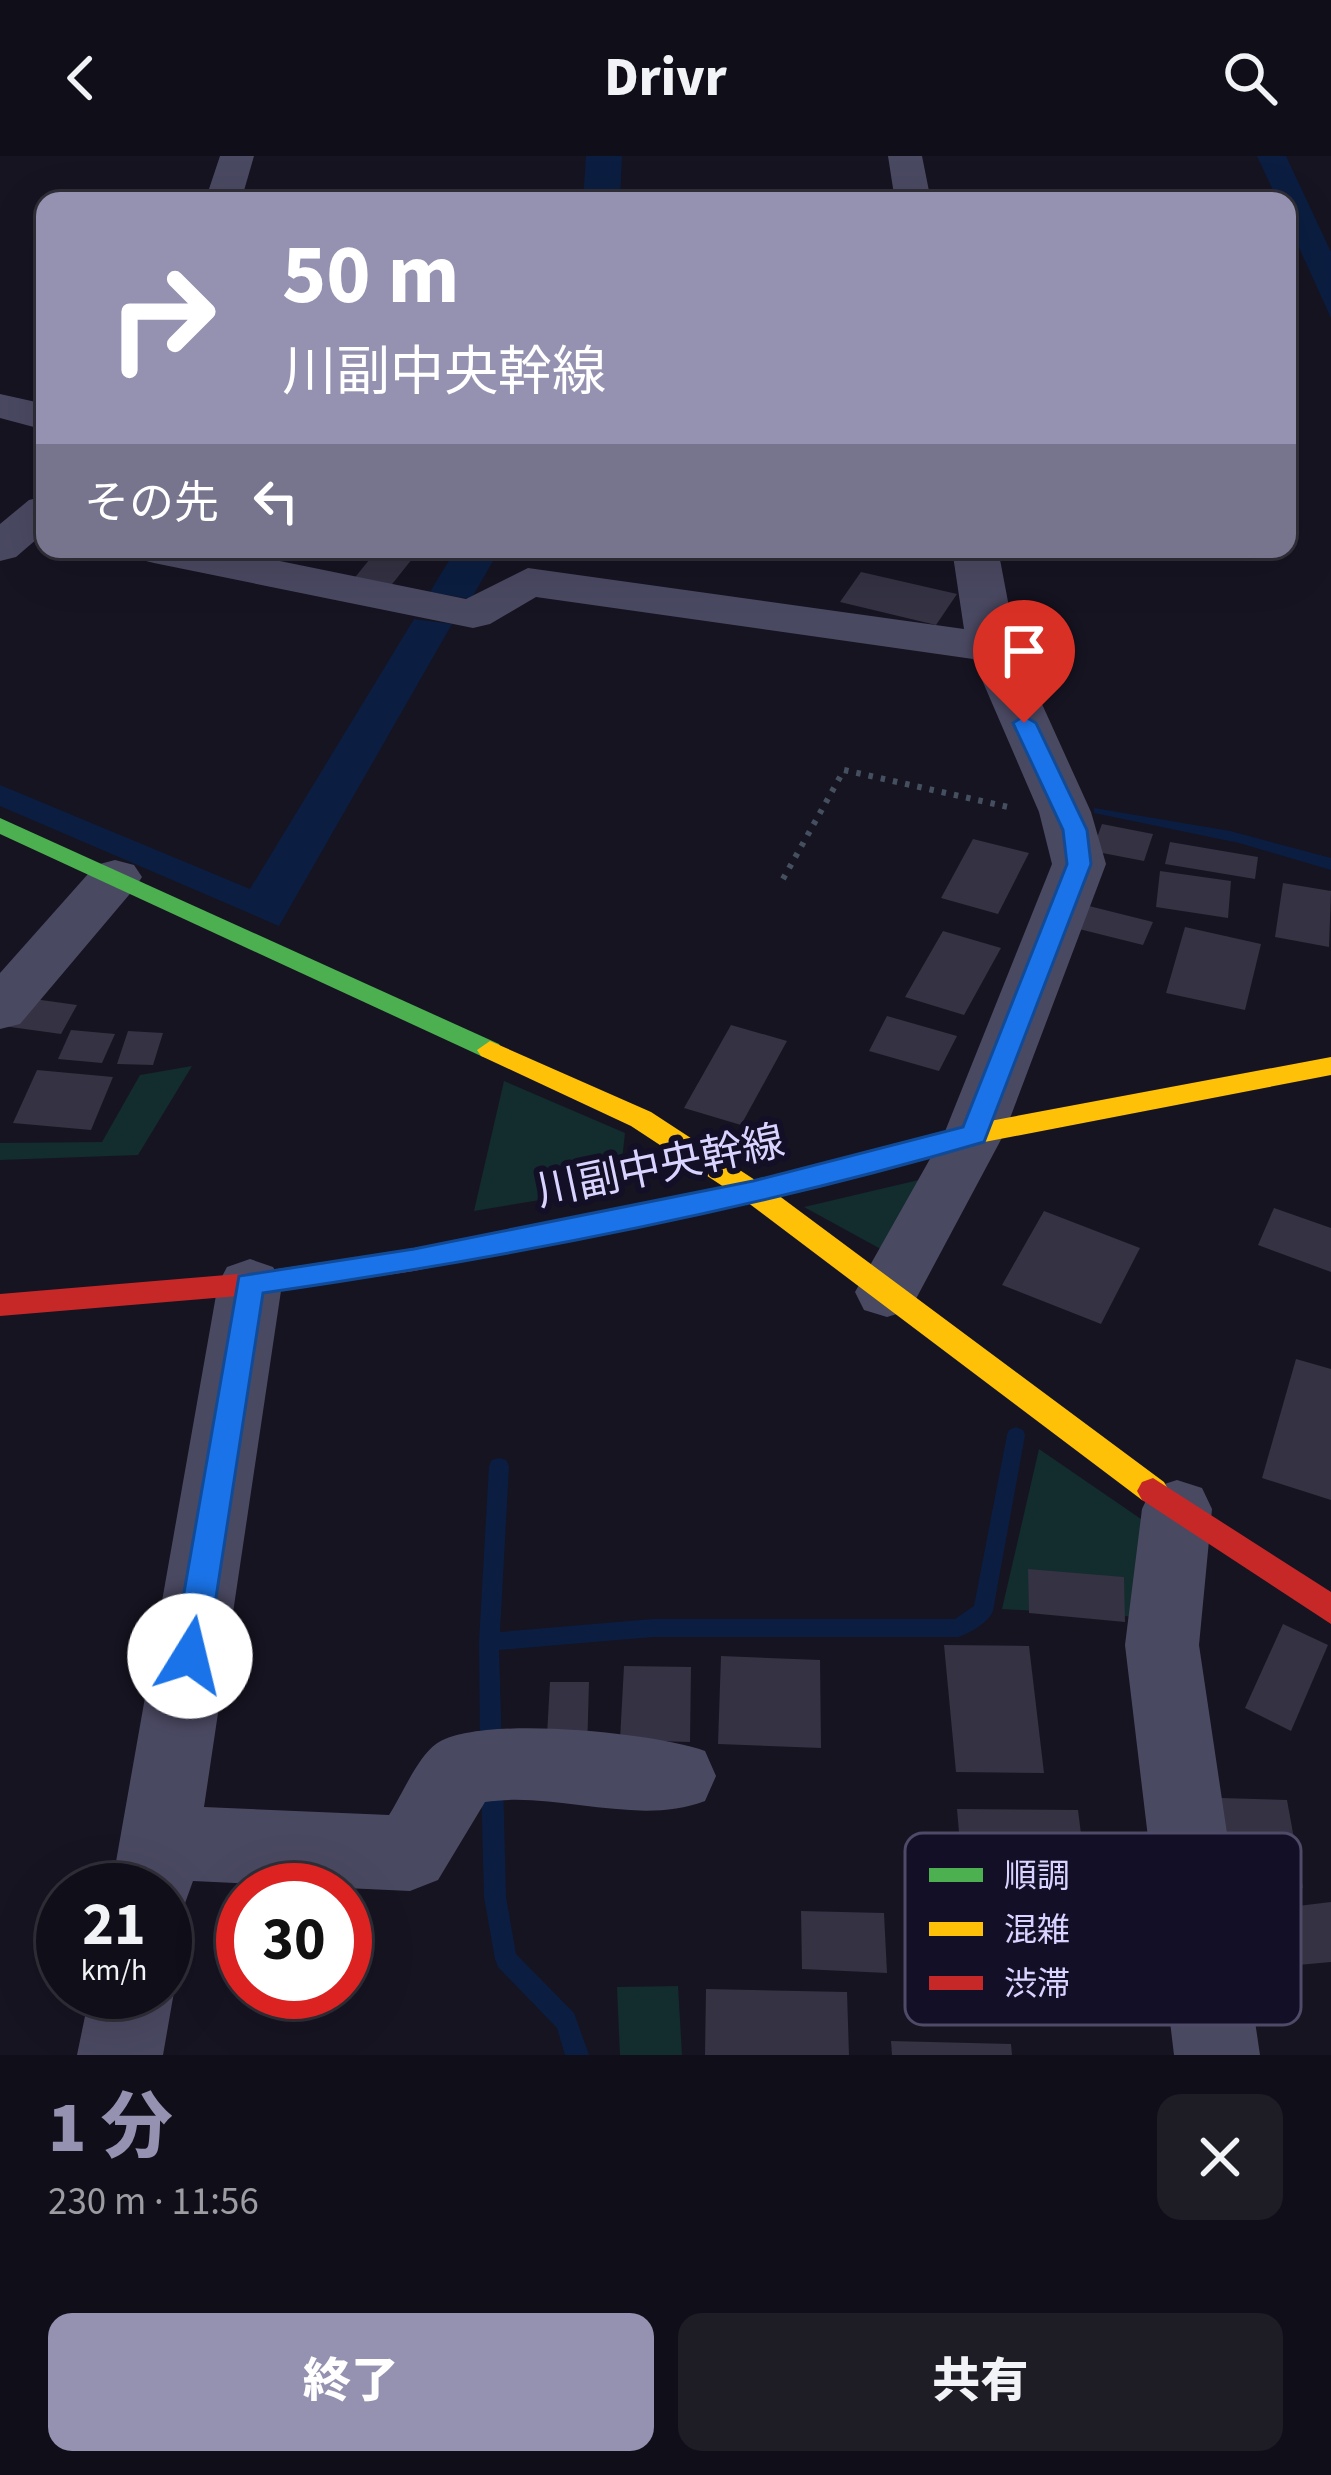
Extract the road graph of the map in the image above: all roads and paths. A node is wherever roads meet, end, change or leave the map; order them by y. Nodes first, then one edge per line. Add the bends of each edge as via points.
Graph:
1 (237, 156) edge
2 (904, 156) edge
3 (226, 192) edge
4 (911, 192) edge
5 (0, 406) edge
6 (36, 415) edge
7 (198, 558) edge
8 (977, 558) edge
9 (992, 647) junction
10 (1056, 799) junction
11 (0, 825) edge
12 (115, 877) junction
13 (783, 879) dead end
14 (0, 1010) edge
15 (1331, 1066) edge
16 (974, 1135) junction
17 (753, 1191) junction
18 (250, 1284) junction
19 (887, 1292) junction
20 (0, 1305) edge
21 (1178, 1509) junction
22 (1331, 1610) edge
23 (676, 1777) dead end
24 (1187, 1833) edge
25 (156, 1863) edge
26 (192, 1864) edge
27 (127, 2019) edge
28 (1212, 2025) edge
29 (120, 2055) edge
30 (1216, 2055) edge

1 - 3 street
2 - 4 street
5 - 6 street
7 - 9 street via 473,614 528,582
8 - 9 street
9 - 10 street
10 - 13 path via 1014,808 844,770
10 - 16 street via 1075,830 1079,864
11 - 12 street
12 - 14 street
12 - 17 street via 641,1119
15 - 16 street, 川副中央幹線
16 - 17 street, 川副中央幹線
16 - 19 street
17 - 18 street, 川副中央幹線 via 414,1260
17 - 19 street
18 - 20 street, 川副中央幹線
18 - 25 street
19 - 21 street
21 - 22 street
21 - 24 street via 1162,1645
23 - 26 street via 488,1766 410,1853
27 - 29 street
28 - 30 street

